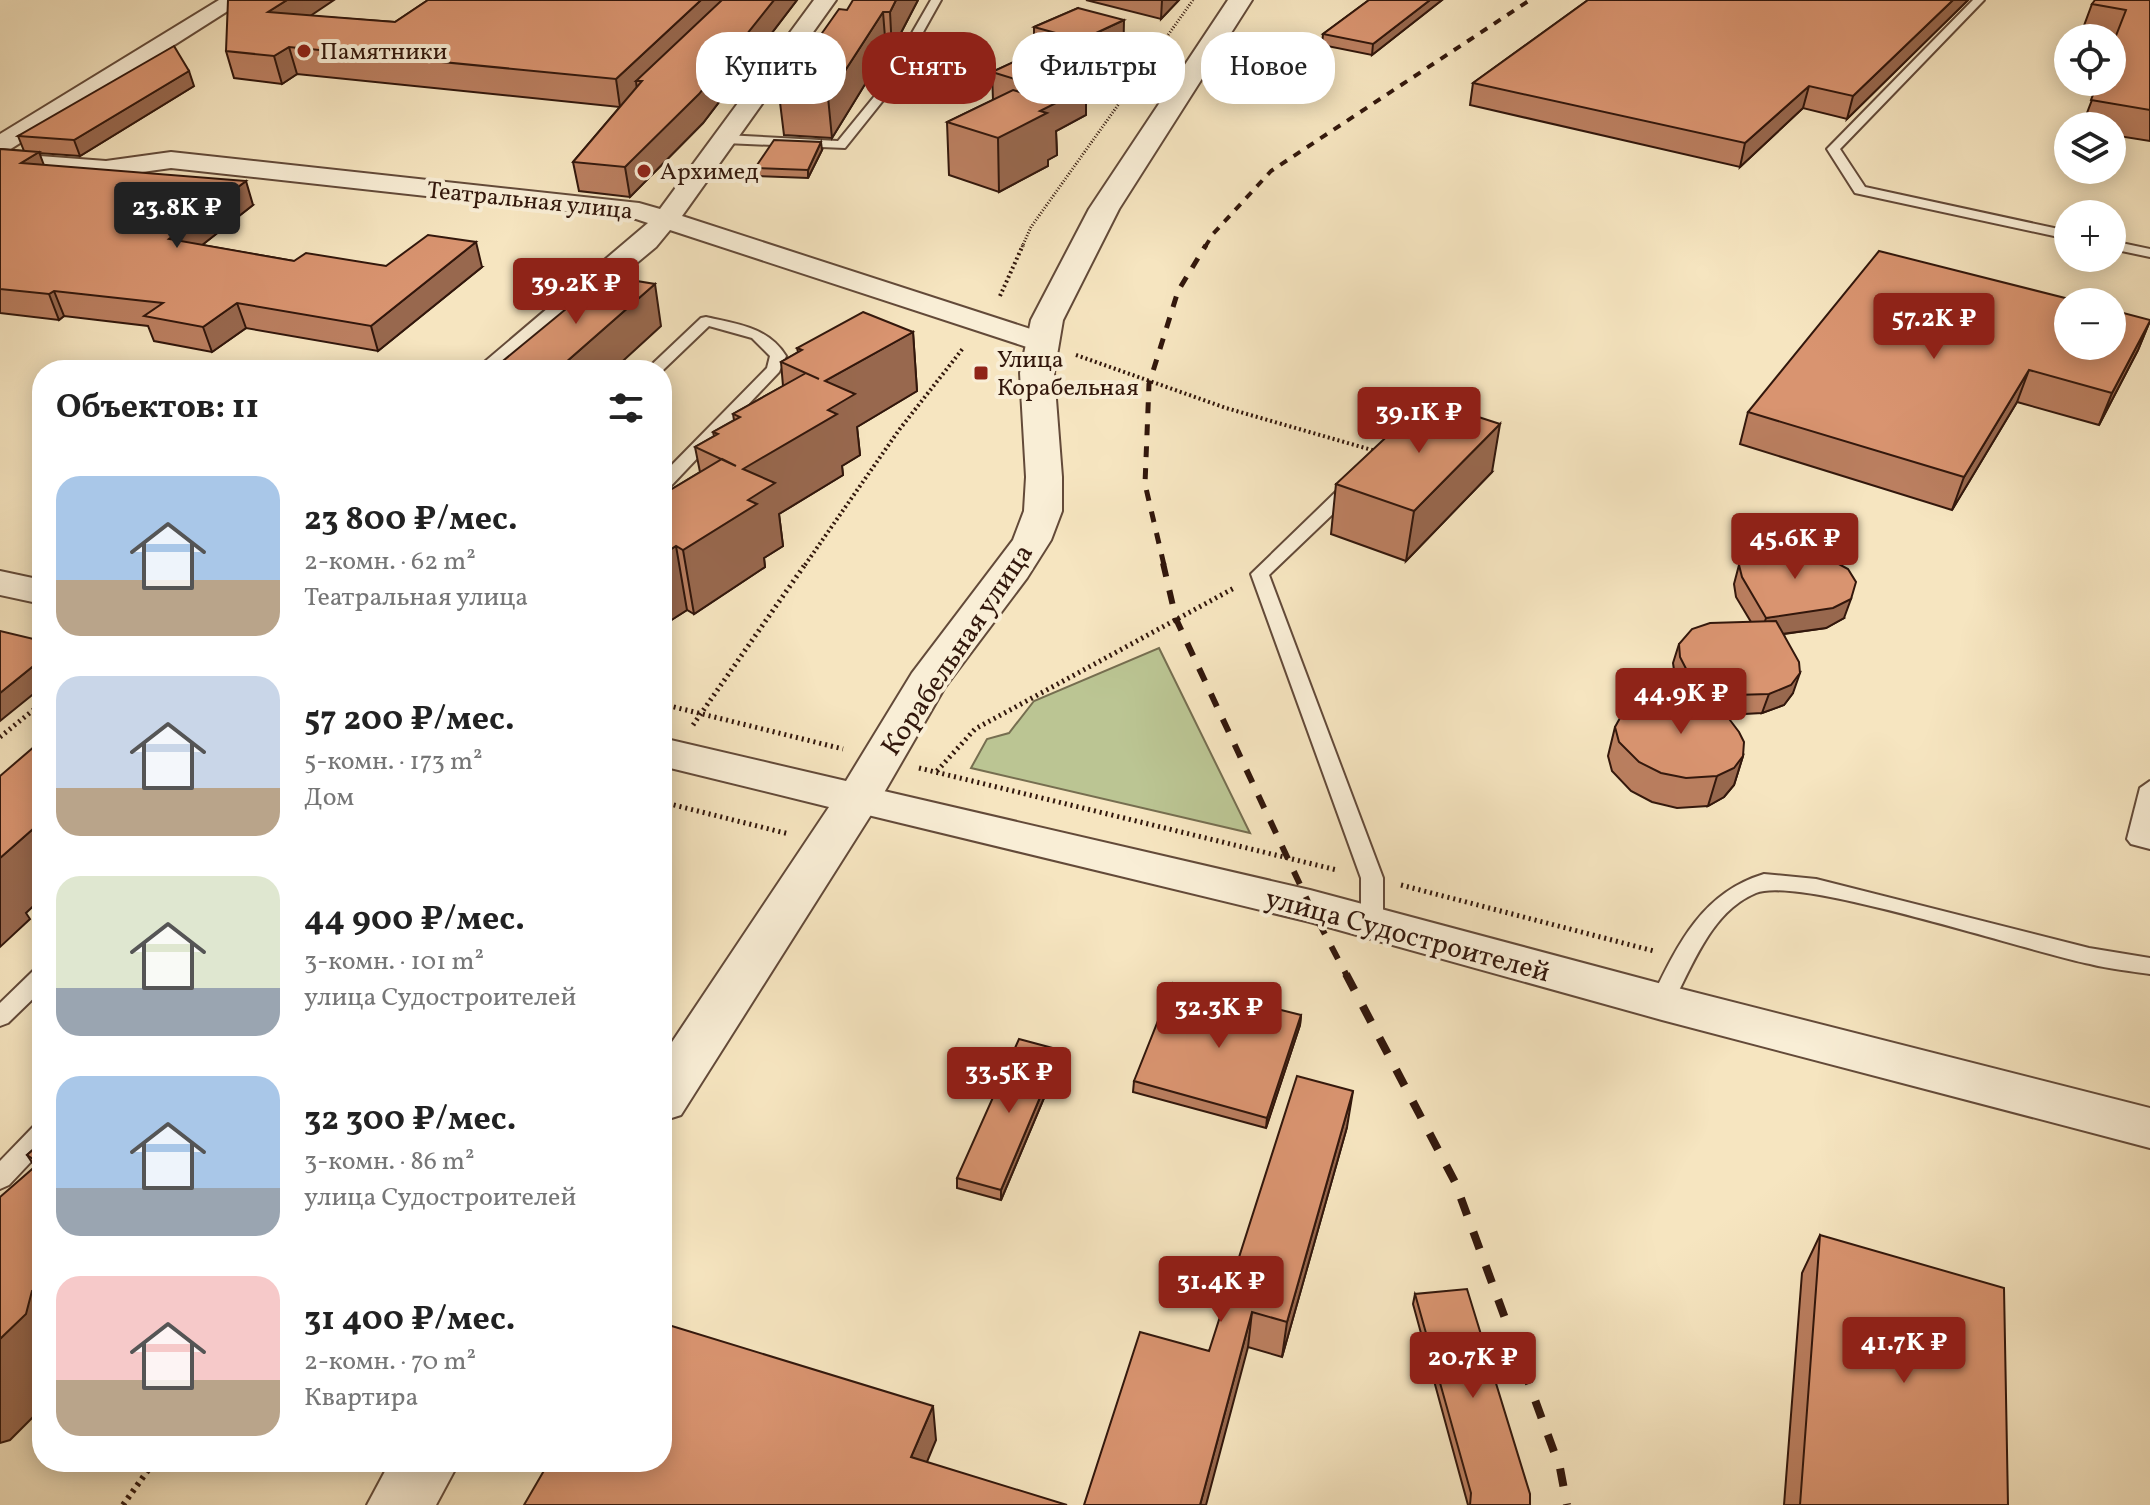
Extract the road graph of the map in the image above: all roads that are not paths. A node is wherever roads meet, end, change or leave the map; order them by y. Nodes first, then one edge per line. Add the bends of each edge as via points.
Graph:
1 (234, 0) edge
2 (825, 0) edge
3 (936, 0) edge
4 (1240, 0) edge
5 (1979, 0) edge
6 (725, 139) junction
7 (0, 145) edge
8 (0, 161) edge
9 (665, 218) junction
10 (2054, 232) edge
11 (2126, 248) edge
12 (2150, 253) edge
13 (1041, 342) junction
14 (502, 360) edge
15 (665, 360) edge
16 (1386, 454) edge
17 (672, 475) edge
18 (0, 583) edge
19 (32, 590) edge
20 (672, 754) edge
21 (870, 779) junction
22 (2150, 788) edge
23 (2150, 842) edge
24 (1372, 923) junction
25 (2150, 966) edge
26 (32, 986) edge
27 (1662, 1002) junction
28 (0, 1017) edge
29 (672, 1085) edge
30 (2150, 1128) edge
31 (32, 1144) edge
32 (0, 1178) edge
33 (420, 1472) edge
34 (399, 1505) edge

1 - 7 street
2 - 6 street
3 - 6 lane via 883,93 841,145
4 - 13 street, Корабельная улица via 1104,209 1056,299
5 - 10 lane via 1833,149 1860,190
6 - 9 street
8 - 9 street, Театральная улица via 106,169 171,160
9 - 13 street, Театральная улица
9 - 14 street via 646,241
11 - 12 lane
13 - 21 street, Корабельная улица via 1037,373 1043,511 1013,570 927,682
15 - 17 lane via 706,321 763,338 778,356 774,369
16 - 24 lane via 1260,574 1372,878
18 - 19 street
20 - 21 street, улица Судостроителей
21 - 24 street, улица Судостроителей
21 - 29 street, Корабельная улица
22 - 23 lane via 2138,839
24 - 27 street, улица Судостроителей
25 - 27 lane via 2089,956 1833,890 1765,882 1723,902 1683,959
26 - 28 lane
27 - 30 street, улица Судостроителей
31 - 32 lane
33 - 34 street

